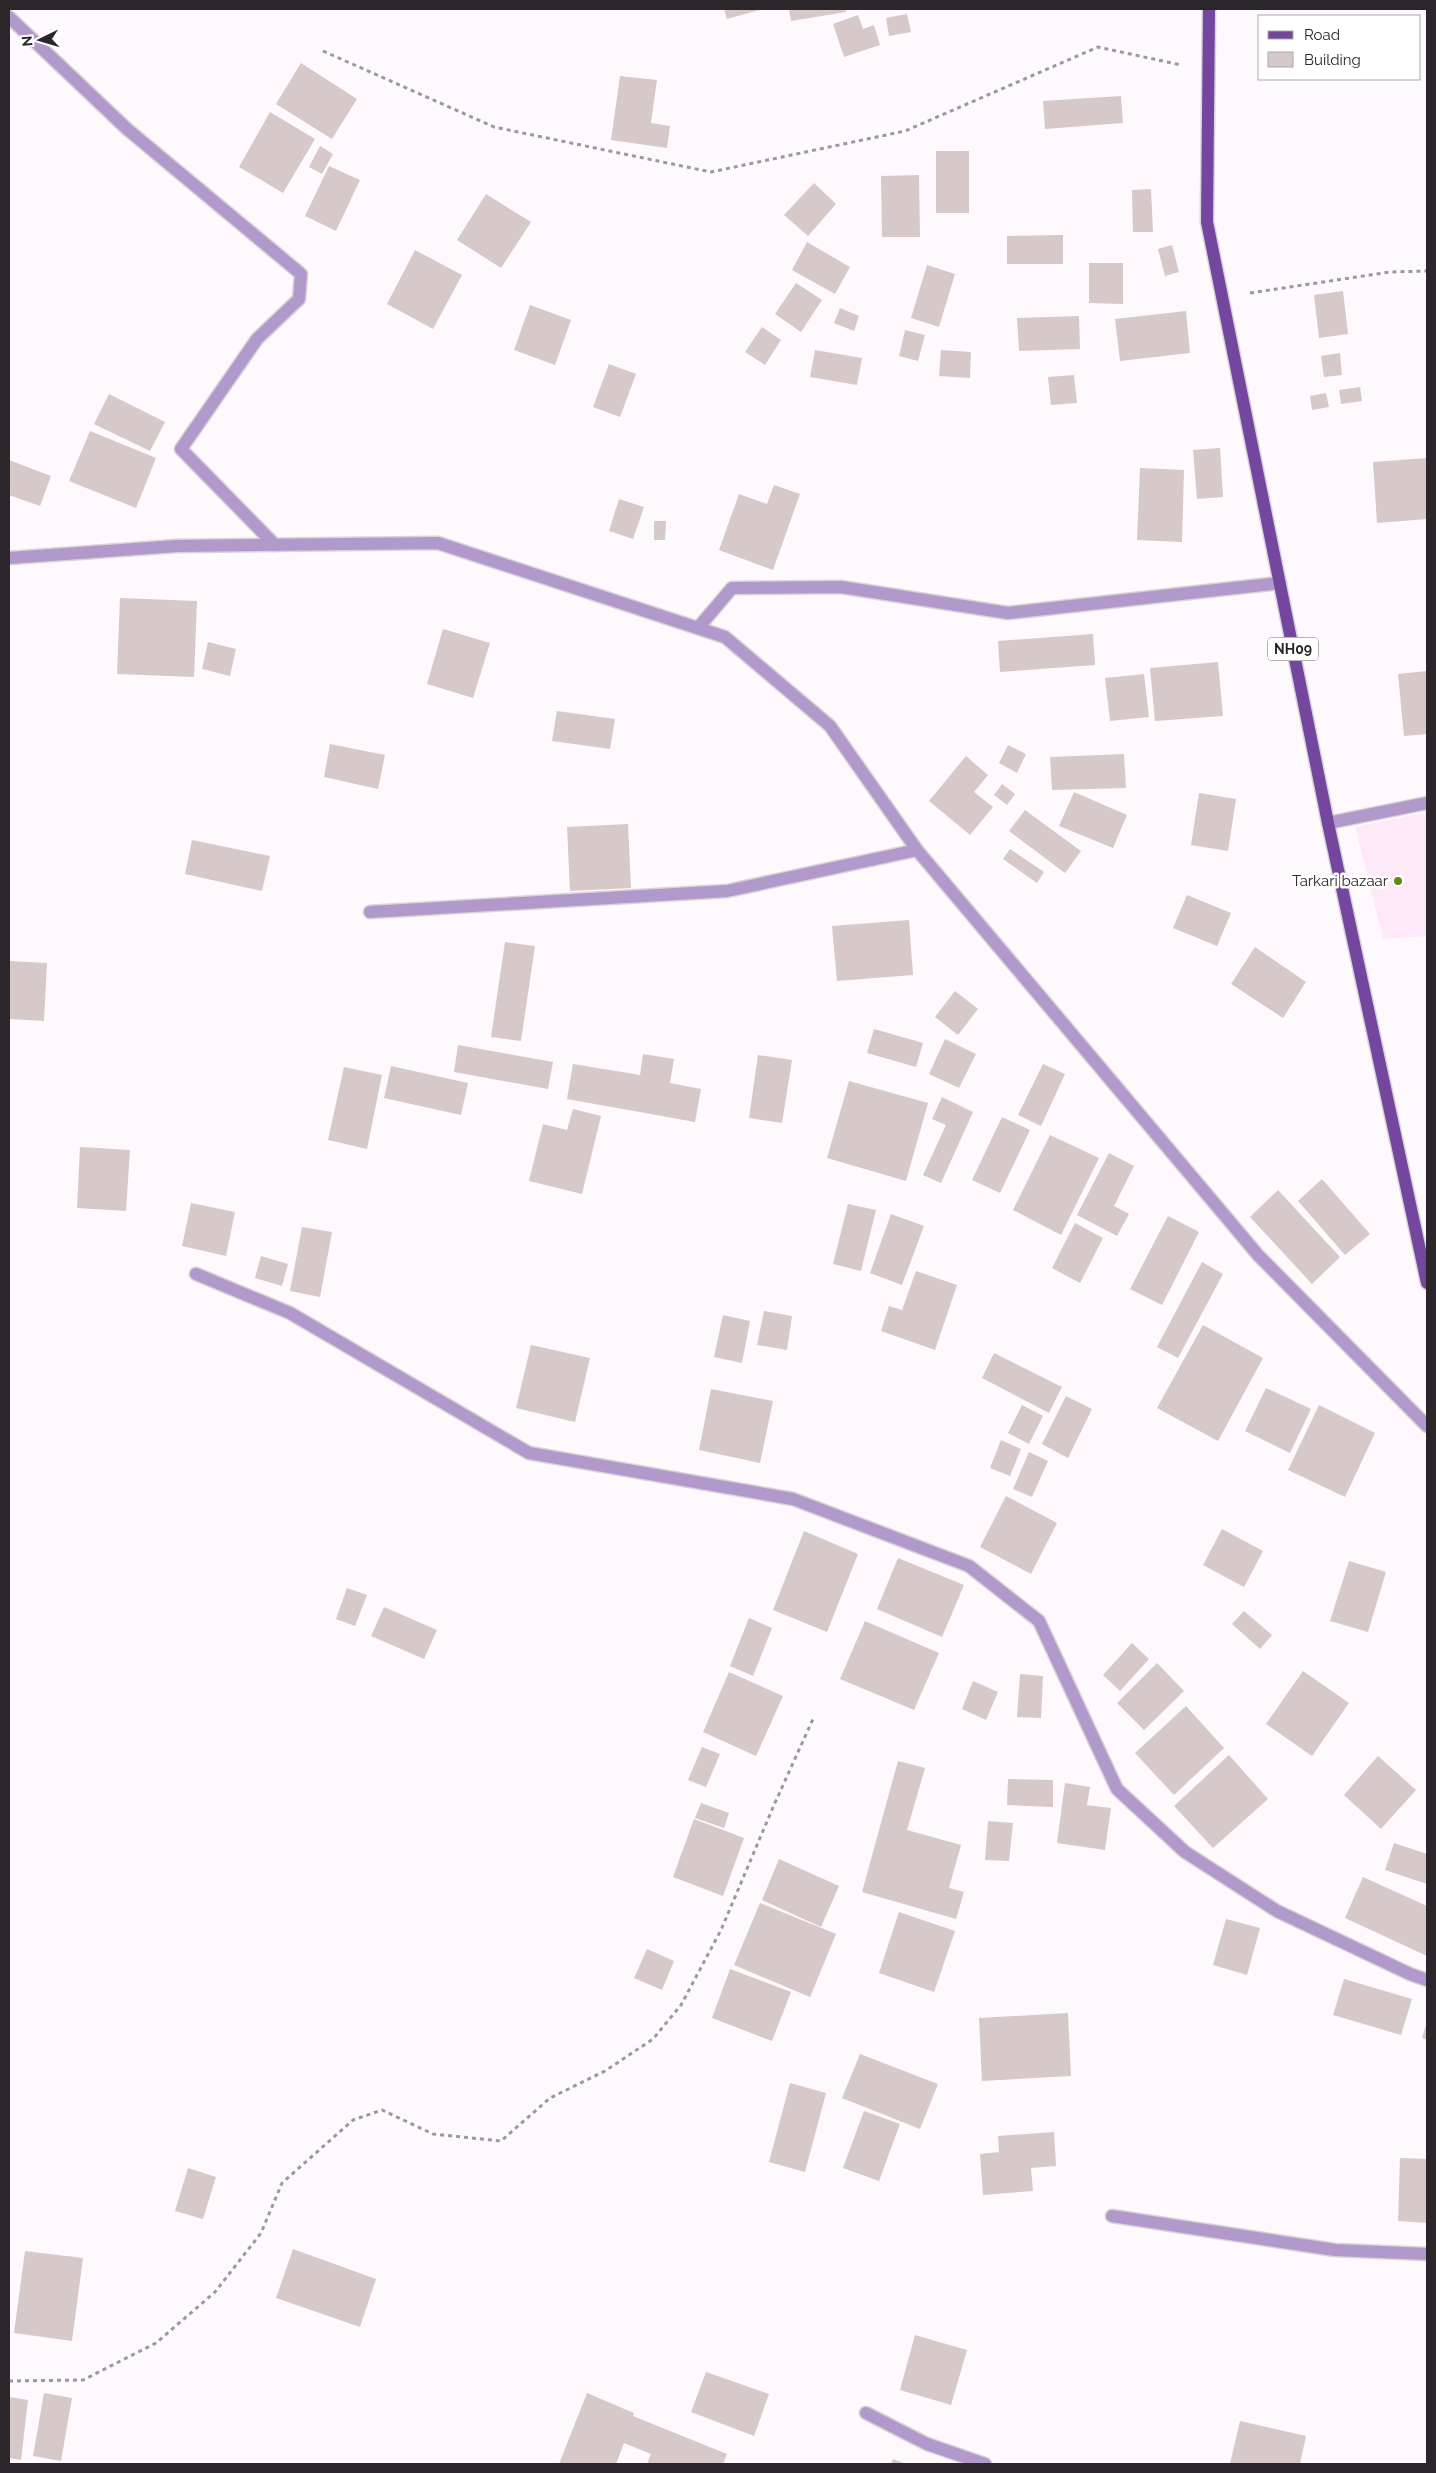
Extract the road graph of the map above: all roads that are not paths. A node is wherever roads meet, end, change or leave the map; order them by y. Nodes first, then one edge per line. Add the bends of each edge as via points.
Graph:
1 (1208, 9) edge
2 (9, 17) edge
3 (275, 545) junction
4 (9, 558) edge
5 (1280, 583) junction
6 (698, 628) junction
7 (1427, 803) edge
8 (1328, 823) junction
9 (917, 850) junction
10 (370, 912) dead end
11 (196, 1274) dead end
12 (1427, 1283) edge
13 (1427, 1426) edge
14 (1427, 1980) edge
15 (1112, 2216) dead end
16 (1427, 2254) edge
17 (866, 2413) dead end
18 (985, 2464) edge

1 - 5 main road, NH09 via 1207,222
2 - 3 street via 127,129 301,274 299,299 257,339 181,449
3 - 4 street via 177,546
3 - 6 street via 438,543
5 - 6 street via 1008,613 841,587 732,588
5 - 8 main road, NH09
6 - 9 street via 726,637 830,726
7 - 8 street
8 - 12 main road, NH09
9 - 10 street via 728,891
9 - 13 street via 1258,1255
11 - 14 street via 290,1313 529,1453 793,1499 970,1566 1039,1621 1117,1789 1185,1852 1277,1911
15 - 16 street via 1335,2250
17 - 18 street via 927,2444

